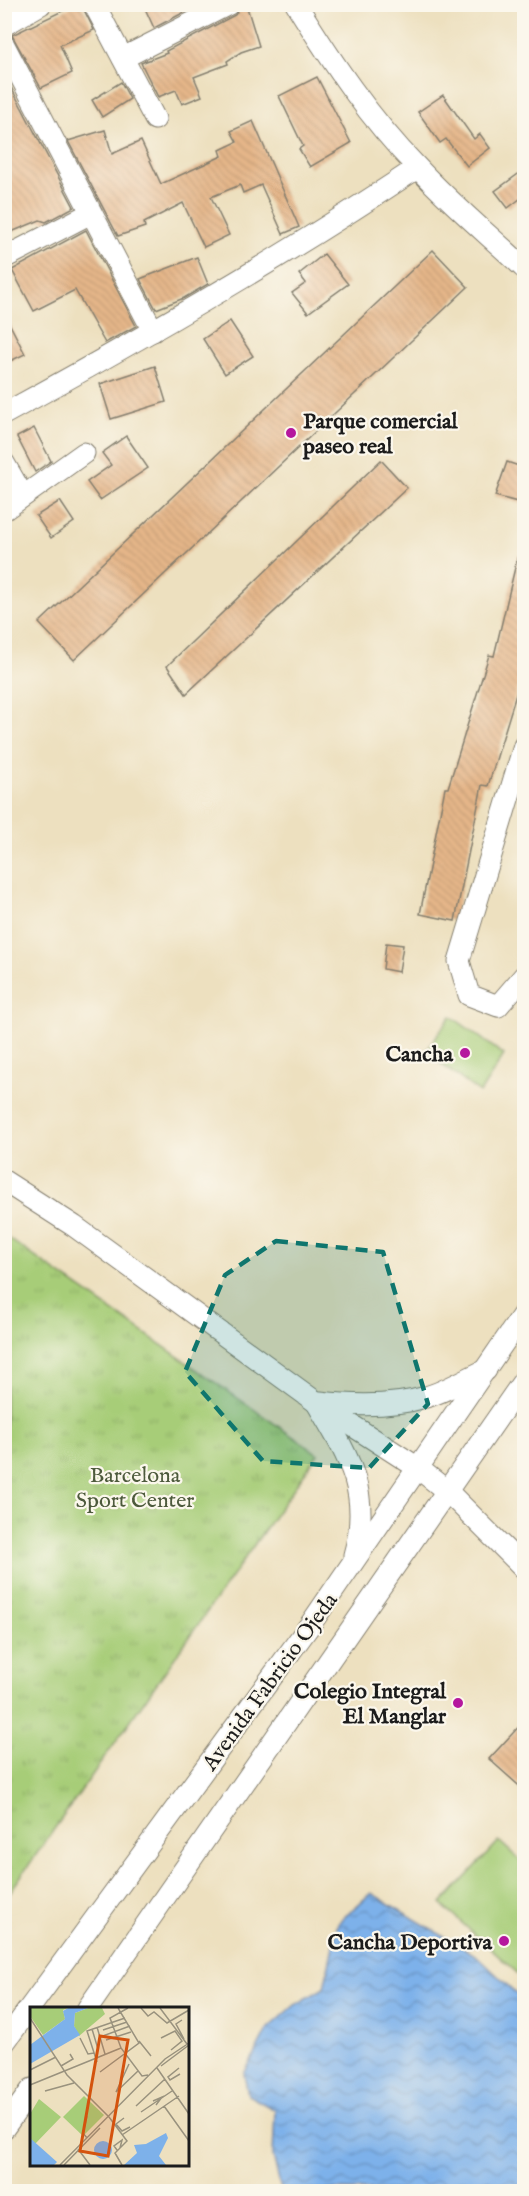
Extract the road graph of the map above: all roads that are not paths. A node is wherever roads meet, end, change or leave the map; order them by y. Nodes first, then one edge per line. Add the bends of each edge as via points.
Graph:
1 (41, 4) edge
2 (94, 4) edge
3 (229, 4) edge
4 (296, 4) edge
5 (4, 25) edge
6 (4, 45) edge
7 (123, 58) junction
8 (155, 119) dead end
9 (417, 168) junction
10 (91, 213) junction
11 (4, 258) edge
12 (524, 266) edge
13 (153, 331) junction
14 (4, 414) edge
15 (84, 453) dead end
16 (4, 463) edge
17 (23, 496) junction
18 (4, 510) edge
19 (525, 746) edge
20 (525, 976) edge
21 (4, 1181) edge
22 (525, 1313) edge
23 (486, 1369) junction
24 (525, 1380) edge
25 (316, 1402) junction
26 (418, 1468) junction
27 (448, 1492) junction
28 (351, 1566) junction
29 (525, 1568) edge
30 (30, 2007) edge
31 (30, 2007) edge
32 (89, 2007) edge
33 (4, 2043) edge
34 (30, 2092) edge
35 (4, 2128) edge

1 - 5 street
2 - 7 street
3 - 7 street
4 - 9 street via 337,70
6 - 10 street
7 - 8 street
9 - 12 street
9 - 13 street
10 - 11 street
10 - 13 street
13 - 14 street
15 - 17 street
16 - 17 street
17 - 18 street
19 - 20 street via 459,961 469,995 498,1006
21 - 25 street via 74,1226
22 - 23 street, Avenida Fabricio Ojeda
23 - 25 street via 428,1397 352,1405
23 - 26 street, Avenida Fabricio Ojeda
24 - 27 street, Avenida Fabricio Ojeda
25 - 26 street
25 - 28 street via 349,1458 359,1489 359,1538
26 - 27 street
26 - 28 street, Avenida Fabricio Ojeda
27 - 29 street
27 - 32 street, Avenida Fabricio Ojeda
28 - 30 street, Avenida Fabricio Ojeda
31 - 33 street, Avenida Fabricio Ojeda
34 - 35 street

